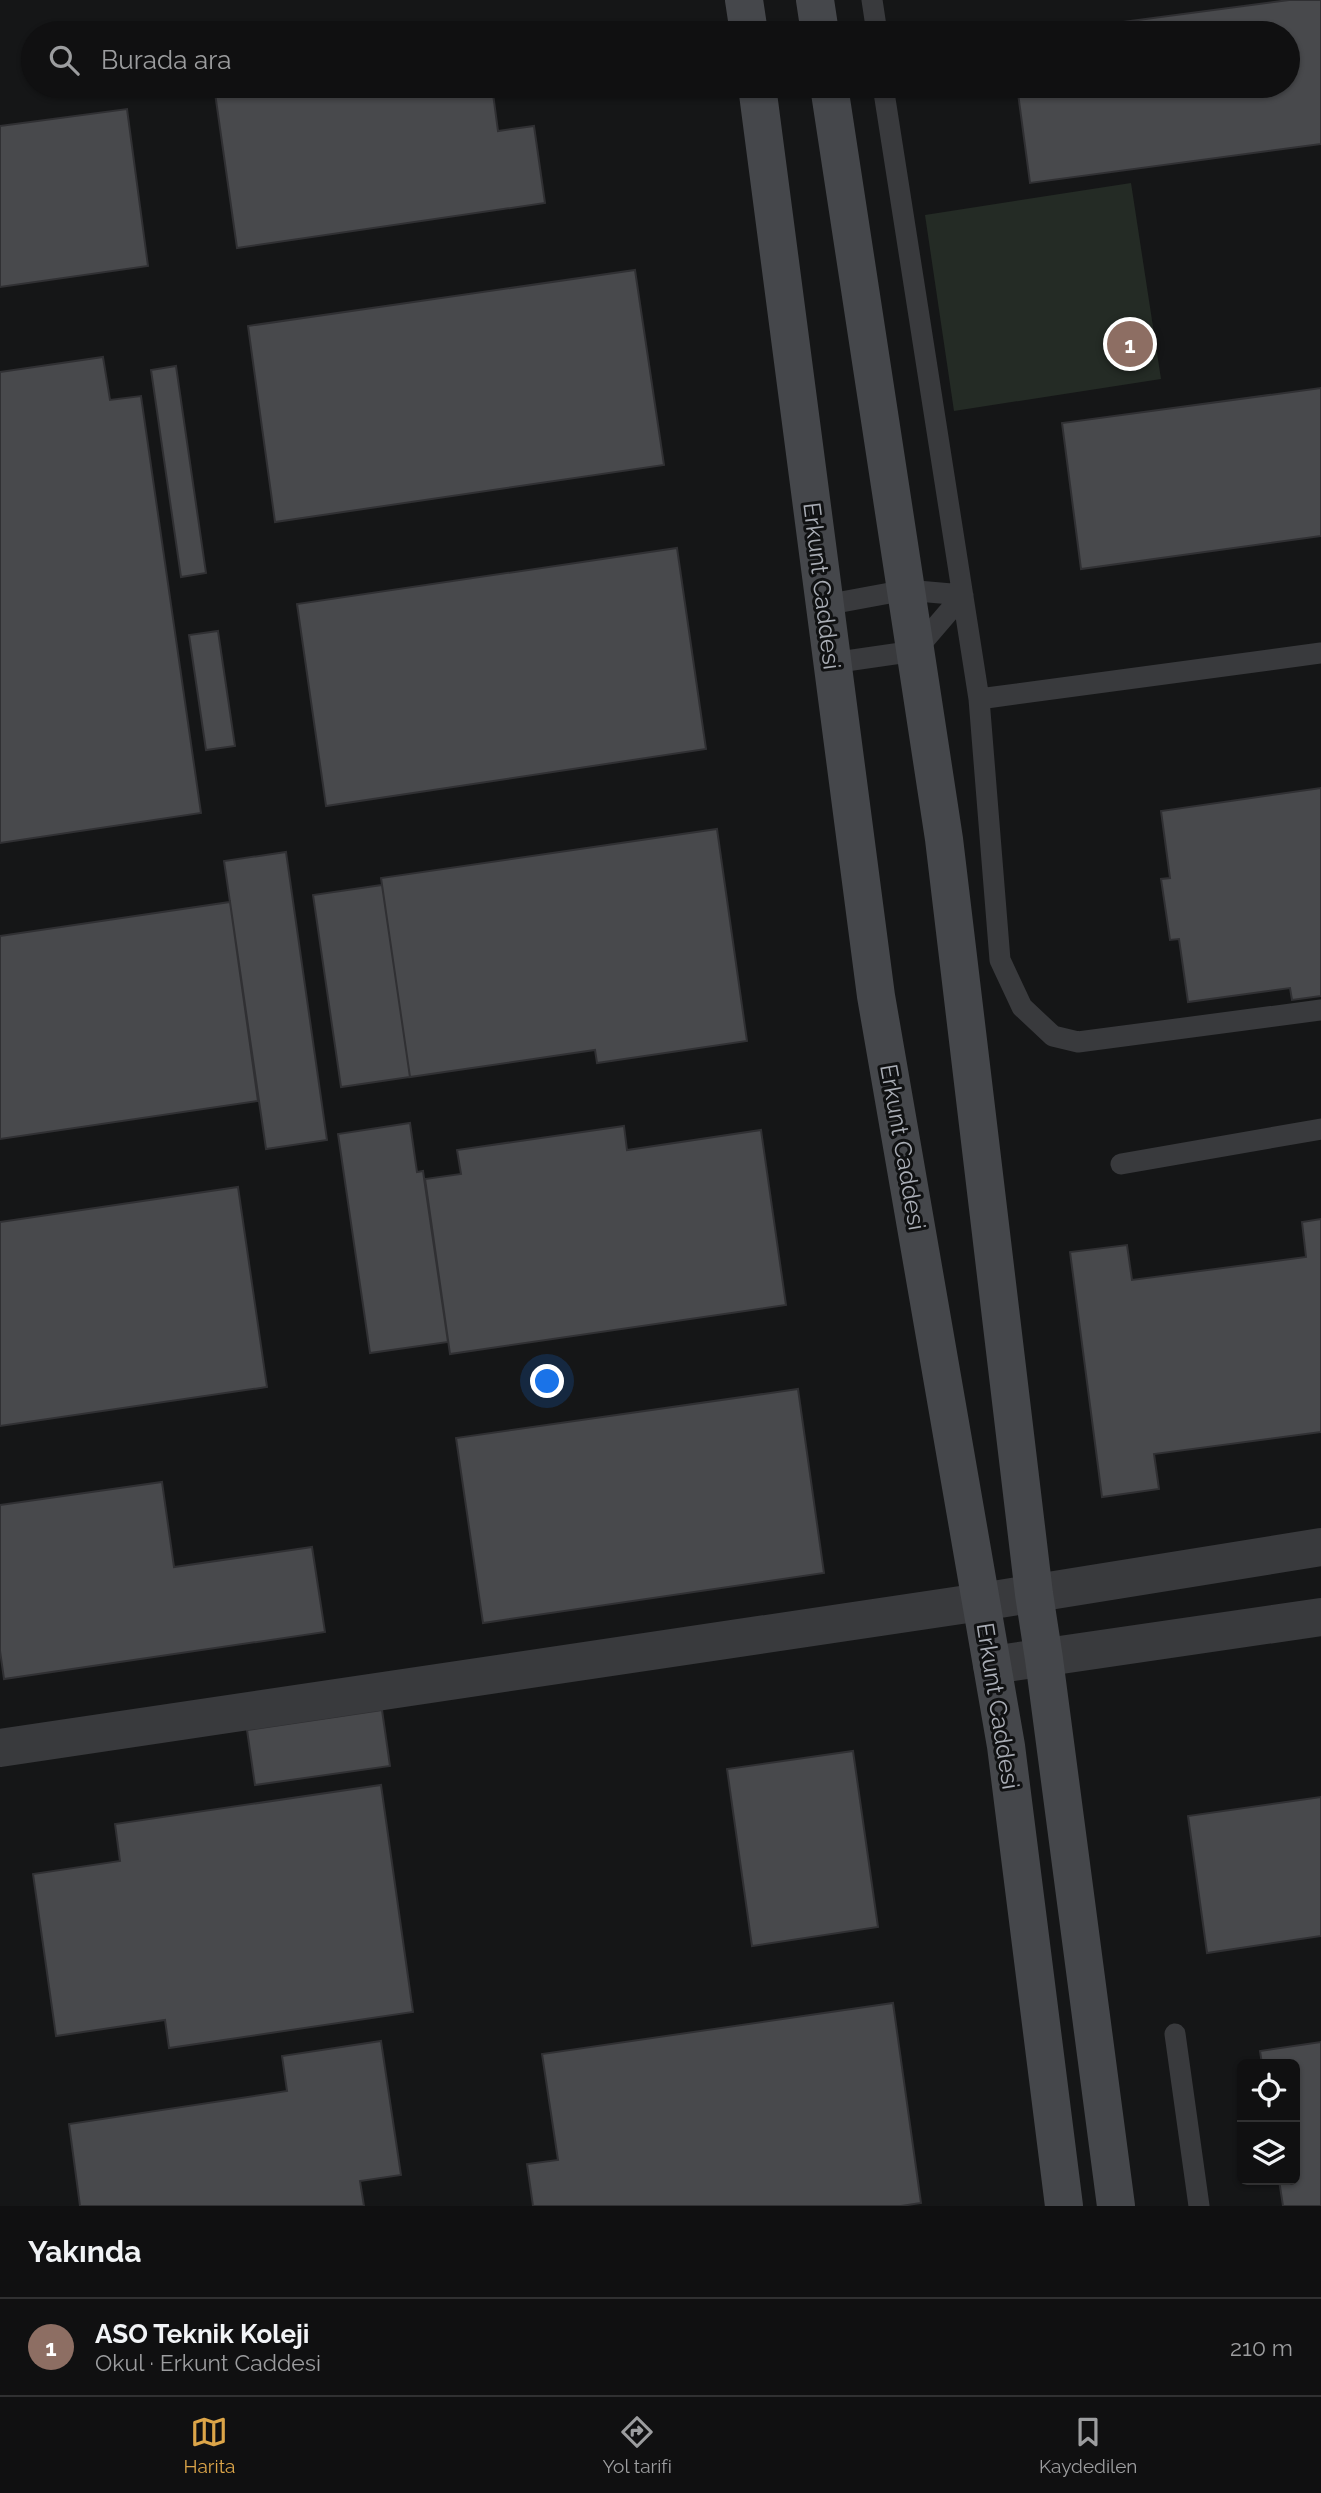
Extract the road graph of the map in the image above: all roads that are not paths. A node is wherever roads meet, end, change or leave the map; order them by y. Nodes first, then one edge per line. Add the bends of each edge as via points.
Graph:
1 (744, 0) edge
2 (815, 0) edge
3 (872, 0) edge
4 (747, 21) edge
5 (818, 21) edge
6 (875, 21) edge
7 (759, 98) edge
8 (830, 98) edge
9 (885, 98) edge
10 (906, 590) junction
11 (963, 595) junction
12 (825, 605) junction
13 (915, 651) junction
14 (1321, 653) edge
15 (832, 663) junction
16 (979, 699) junction
17 (1321, 1010) edge
18 (1321, 1129) edge
19 (1121, 1164) dead end
20 (1321, 1547) edge
21 (1034, 1594) junction
22 (981, 1602) junction
23 (1321, 1617) edge
24 (1044, 1659) junction
25 (992, 1665) junction
26 (0, 1748) edge
27 (1175, 2034) dead end
28 (1064, 2206) edge
29 (1116, 2206) edge
30 (1199, 2206) edge

1 - 4 street
2 - 5 street
3 - 6 lane
7 - 12 street, Erkunt Caddesi
8 - 10 street
9 - 11 lane
10 - 11 lane
10 - 12 lane
10 - 13 street
11 - 13 lane
11 - 16 lane
12 - 15 street, Erkunt Caddesi
13 - 15 lane
13 - 21 street via 944,839
14 - 16 lane
15 - 22 street, Erkunt Caddesi via 876,996
16 - 17 lane via 1000,960 1023,1007 1053,1036 1078,1042
18 - 19 lane
20 - 21 street
21 - 22 street
21 - 24 street
22 - 25 street, Erkunt Caddesi
22 - 26 street
23 - 24 street
24 - 25 street
24 - 29 street
25 - 28 street, Erkunt Caddesi
27 - 30 lane

